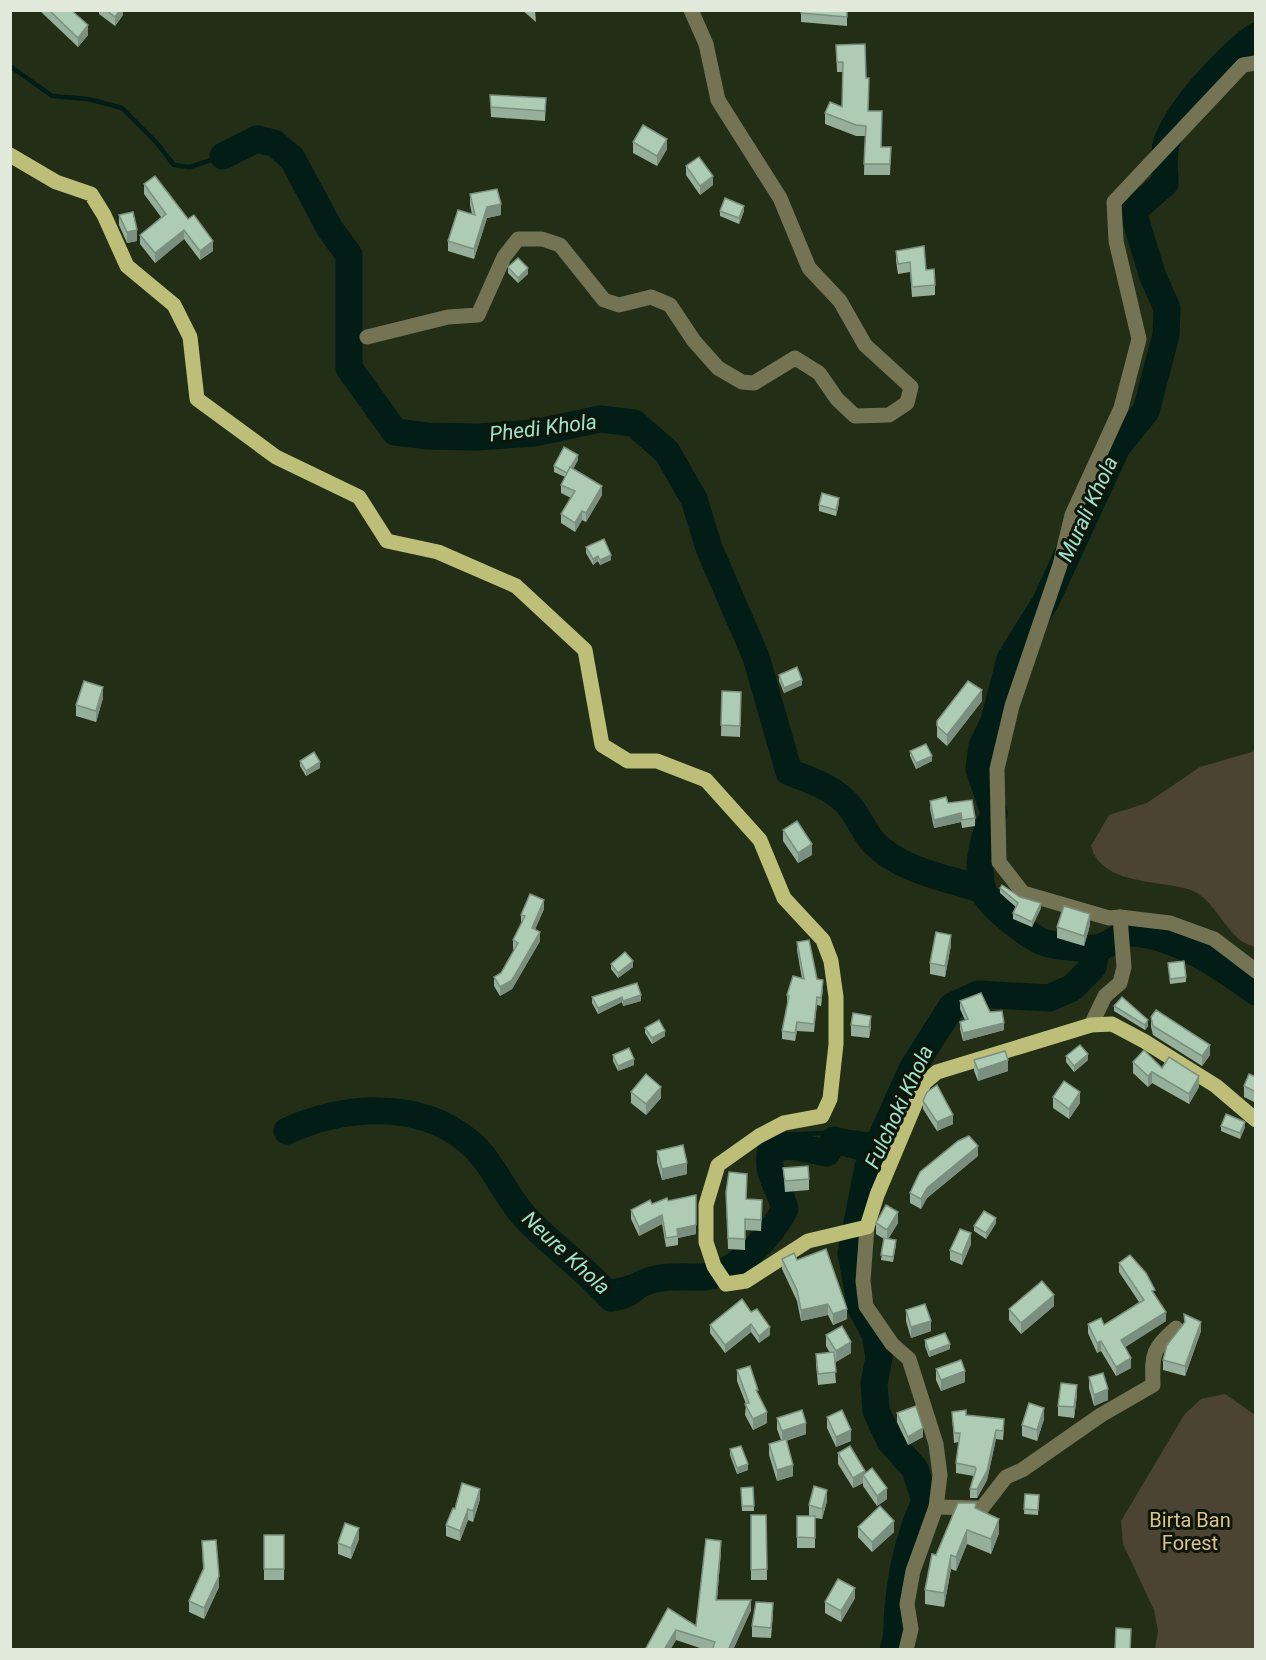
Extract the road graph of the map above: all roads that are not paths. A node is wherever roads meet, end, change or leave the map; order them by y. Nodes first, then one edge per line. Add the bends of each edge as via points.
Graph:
1 (691, 10) edge
2 (1256, 63) edge
3 (10, 155) edge
4 (367, 337) dead end
5 (1122, 924) junction
6 (1256, 971) edge
7 (1091, 1024) junction
8 (1256, 1120) edge
9 (867, 1227) junction
10 (1176, 1328) dead end
11 (936, 1508) junction
12 (906, 1650) edge

1 - 4 street via 706,44 718,100 780,198 809,268 840,301 865,345 911,387 907,403 889,415 855,416 819,373 795,358 754,383 742,382 718,368 670,306 651,297 619,305 604,300 560,245 542,239 518,239 504,257 478,315 448,317
2 - 5 street via 1244,65 1114,202 1116,241 1138,339 1121,408 1072,515 1060,566 1012,706 997,769 999,862 1023,893
3 - 9 main road via 56,182 91,194 127,266 174,304 190,337 197,399 276,457 359,497 387,541 438,552 516,586 585,650 602,745 628,761 657,761 706,780 760,840 784,898 823,940 831,961 836,1044 830,1099 822,1116 784,1123 718,1165 706,1205 706,1242 714,1266 726,1284 746,1281 808,1241
5 - 6 street via 1170,923 1214,939
5 - 7 street via 1124,967 1120,983 1105,996
7 - 8 main road via 1112,1023 1144,1041 1216,1086
7 - 9 main road via 937,1072 924,1083
9 - 11 street via 863,1281 866,1305 892,1344 909,1359 917,1381 936,1444 940,1475
10 - 11 street via 1157,1346 1153,1385 1006,1477 982,1508
11 - 12 street via 913,1571 907,1605 911,1629

